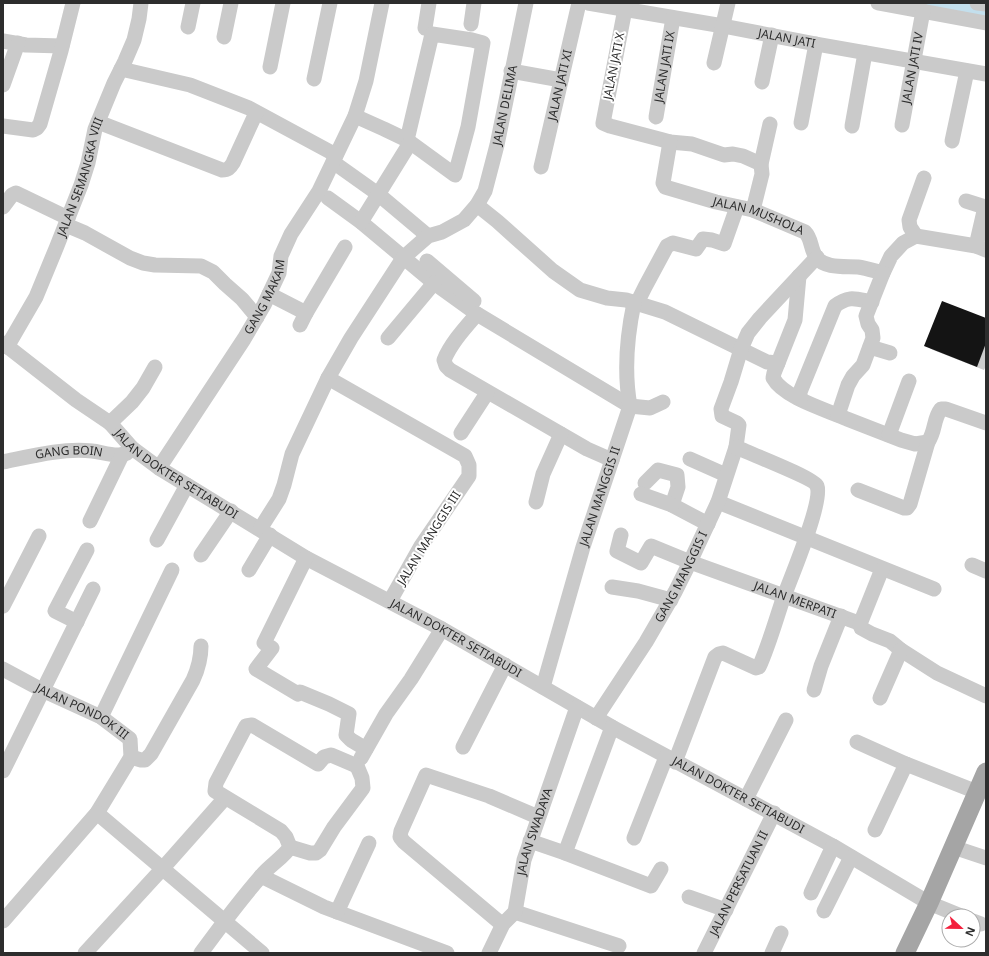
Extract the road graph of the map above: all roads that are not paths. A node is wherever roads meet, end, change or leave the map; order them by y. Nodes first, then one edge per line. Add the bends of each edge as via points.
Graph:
1 (74, 3) edge
2 (141, 3) edge
3 (193, 3) edge
4 (231, 3) edge
5 (284, 3) edge
6 (330, 3) edge
7 (382, 3) edge
8 (429, 3) edge
9 (474, 3) edge
10 (526, 3) edge
11 (579, 3) edge
12 (588, 3) edge
13 (728, 3) edge
14 (878, 3) edge
15 (977, 3) edge
16 (986, 4) edge
17 (625, 9) junction
18 (923, 11) junction
19 (673, 18) junction
20 (986, 23) edge
21 (471, 24) dead end
22 (723, 26) junction
23 (188, 27) dead end
24 (425, 28) dead end
25 (772, 35) junction
26 (224, 37) dead end
27 (10, 42) edge
28 (816, 44) junction
29 (62, 46) junction
30 (865, 52) junction
31 (714, 62) dead end
32 (914, 62) junction
33 (270, 67) dead end
34 (121, 70) junction
35 (511, 71) junction
36 (967, 71) junction
37 (986, 74) edge
38 (314, 78) dead end
39 (561, 80) junction
40 (762, 82) dead end
41 (3, 85) edge
42 (256, 113) junction
43 (355, 116) junction
44 (656, 117) dead end
45 (98, 122) junction
46 (801, 123) dead end
47 (770, 124) dead end
48 (902, 125) dead end
49 (3, 126) edge
50 (852, 126) dead end
51 (952, 141) dead end
52 (409, 142) junction
53 (670, 142) junction
54 (335, 158) junction
55 (761, 164) junction
56 (542, 168) dead end
57 (924, 178) dead end
58 (378, 194) junction
59 (328, 198) dead end
60 (966, 201) dead end
61 (477, 205) junction
62 (3, 207) edge
63 (737, 207) junction
64 (753, 210) junction
65 (67, 222) junction
66 (361, 222) junction
67 (428, 236) junction
68 (916, 236) junction
69 (345, 247) dead end
70 (981, 248) edge
71 (817, 257) junction
72 (404, 258) junction
73 (427, 261) dead end
74 (883, 273) junction
75 (799, 276) junction
76 (434, 283) junction
77 (269, 294) junction
78 (872, 302) junction
79 (636, 303) junction
80 (258, 317) junction
81 (482, 317) junction
82 (388, 338) dead end
83 (5, 345) edge
84 (870, 347) junction
85 (741, 349) junction
86 (890, 353) dead end
87 (778, 363) junction
88 (155, 367) dead end
89 (328, 378) junction
90 (909, 381) dead end
91 (487, 393) junction
92 (800, 399) junction
93 (663, 402) dead end
94 (630, 406) junction
95 (838, 415) junction
96 (110, 423) junction
97 (986, 423) edge
98 (461, 433) dead end
99 (561, 434) junction
100 (889, 435) junction
101 (928, 442) junction
102 (736, 447) junction
103 (127, 452) junction
104 (612, 460) junction
105 (690, 460) dead end
106 (3, 462) edge
107 (159, 468) junction
108 (726, 475) junction
109 (187, 486) junction
110 (858, 490) dead end
111 (536, 502) dead end
112 (718, 502) junction
113 (672, 506) junction
114 (231, 511) junction
115 (90, 521) dead end
116 (708, 524) junction
117 (265, 532) junction
118 (621, 535) dead end
119 (39, 536) dead end
120 (807, 537) junction
121 (157, 540) dead end
122 (87, 550) dead end
123 (201, 555) dead end
124 (306, 558) junction
125 (690, 562) junction
126 (972, 565) dead end
127 (882, 569) junction
128 (172, 570) dead end
129 (249, 570) dead end
130 (986, 571) edge
131 (612, 587) dead end
132 (93, 589) dead end
133 (934, 589) dead end
134 (784, 596) junction
135 (670, 600) junction
136 (390, 601) junction
137 (3, 606) edge
138 (841, 616) junction
139 (77, 622) junction
140 (860, 624) junction
141 (442, 629) junction
142 (201, 646) dead end
143 (901, 650) junction
144 (505, 665) junction
145 (3, 669) edge
146 (542, 687) junction
147 (42, 690) junction
148 (814, 690) dead end
149 (986, 696) edge
150 (880, 698) dead end
151 (577, 707) junction
152 (101, 717) junction
153 (596, 718) junction
154 (786, 720) dead end
155 (612, 727) junction
156 (857, 742) dead end
157 (463, 747) dead end
158 (366, 749) junction
159 (131, 757) junction
160 (670, 759) junction
161 (906, 764) junction
162 (357, 766) junction
163 (3, 771) edge
164 (986, 772) edge
165 (977, 792) junction
166 (225, 798) junction
167 (746, 799) junction
168 (98, 813) junction
169 (774, 813) junction
170 (538, 817) junction
171 (874, 830) dead end
172 (634, 838) dead end
173 (530, 841) junction
174 (369, 843) dead end
175 (833, 846) junction
176 (290, 847) junction
177 (953, 847) junction
178 (565, 853) junction
179 (851, 857) junction
180 (986, 858) edge
181 (163, 868) junction
182 (661, 869) dead end
183 (261, 876) junction
184 (810, 893) dead end
185 (689, 897) dead end
186 (929, 903) junction
187 (941, 908) edge
188 (726, 910) junction
189 (824, 911) dead end
190 (337, 912) junction
191 (515, 912) junction
192 (3, 921) edge
193 (224, 921) junction
194 (503, 924) junction
195 (781, 933) dead end
196 (619, 946) dead end
197 (85, 953) edge
198 (201, 953) edge
199 (262, 953) edge
200 (447, 953) edge
201 (489, 953) edge
202 (704, 953) edge
203 (772, 953) edge
204 (905, 953) edge

1 - 29 street
2 - 34 street, JALAN SEMANGKA VIII via 134,40
3 - 23 street
4 - 26 street
5 - 33 street
6 - 38 street
7 - 43 street, GANG MAKAM via 366,81
8 - 24 street
9 - 21 street
10 - 35 street, JALAN DELIMA
11 - 39 street, JALAN JATI XI
12 - 17 street, JALAN JATI
13 - 22 street
14 - 18 street
15 - 16 street
17 - 19 street, JALAN JATI
17 - 53 street, JALAN JATI X via 603,123
18 - 20 street
18 - 32 street, JALAN JATI IV
19 - 22 street, JALAN JATI
19 - 44 street, JALAN JATI IX
22 - 25 street, JALAN JATI
22 - 31 street
25 - 28 street, JALAN JATI
25 - 40 street
27 - 29 street
27 - 41 street
28 - 30 street, JALAN JATI
28 - 46 street
29 - 49 street via 40,124 33,130
30 - 32 street, JALAN JATI
30 - 50 street
32 - 36 street, JALAN JATI
32 - 48 street, JALAN JATI IV
34 - 42 street via 190,85
34 - 45 street, JALAN SEMANGKA VIII
35 - 39 street
35 - 61 street, JALAN DELIMA via 491,173
36 - 37 street, JALAN JATI
36 - 51 street
39 - 56 street, JALAN JATI XI
42 - 45 street via 233,163 226,170
42 - 54 street
43 - 52 street
43 - 54 street, GANG MAKAM
45 - 65 street, JALAN SEMANGKA VIII via 83,178
47 - 55 street
52 - 52 street via 455,175 468,128 483,44 432,34
52 - 58 street
53 - 55 street via 692,144 724,155 743,156
53 - 63 street, JALAN MUSHOLA via 663,183 665,187
54 - 58 street
54 - 77 street, GANG MAKAM via 319,191 291,234 281,256 279,273
55 - 64 street via 762,174
57 - 68 street via 909,220
58 - 66 street
58 - 67 street
59 - 66 street
60 - 70 street via 985,208
61 - 67 street, JALAN DELIMA via 464,220 442,232
61 - 79 street via 553,271 580,290
62 - 65 street via 16,193
63 - 64 street, JALAN MUSHOLA
63 - 79 street, JALAN MANGGIS II via 724,244 703,239 696,250 673,243 667,246
64 - 71 street, JALAN MUSHOLA via 805,232 810,237 811,247
65 - 80 street via 143,263 201,266 213,272
65 - 83 street, JALAN SEMANGKA VIII via 36,297
66 - 72 street
67 - 72 street
68 - 70 street
68 - 74 street via 903,243 891,256
69 - 77 street via 303,319
71 - 74 street via 820,261 837,266
71 - 75 street
72 - 76 street
72 - 89 street
73 - 81 street via 477,303
74 - 78 street
75 - 85 street via 753,325
75 - 87 street via 795,320
76 - 81 street
76 - 82 street
77 - 80 street, GANG MAKAM
78 - 84 street via 866,316 874,338
78 - 92 street via 849,298 835,306 800,392
79 - 85 street via 664,312
79 - 94 street, JALAN MANGGIS II via 630,320 627,387
80 - 107 street, GANG MAKAM
81 - 91 street via 458,336 444,360 450,370
81 - 94 street
83 - 96 street, JALAN DOKTER SETIABUDI
84 - 86 street
84 - 95 street via 863,365 852,376
85 - 87 street via 767,362
85 - 102 street, GANG MANGGIS I via 721,413 725,418 739,424
87 - 92 street via 773,378 775,382
88 - 96 street via 132,402
89 - 117 street via 292,454 284,485
89 - 136 street, JALAN MANGGIS III via 465,456 469,465 469,476 421,546
90 - 100 street
91 - 98 street
91 - 99 street
92 - 95 street
93 - 94 street via 650,408
94 - 104 street, JALAN MANGGIS II
95 - 100 street
96 - 103 street, JALAN DOKTER SETIABUDI
97 - 101 street via 942,409 938,413 933,434
99 - 104 street
99 - 111 street via 543,474
100 - 101 street via 914,444
101 - 110 street via 907,508
102 - 108 street, GANG MANGGIS I
102 - 120 street via 813,481 817,486 818,495
103 - 106 street, GANG BOIN via 50,452
103 - 107 street, JALAN DOKTER SETIABUDI
103 - 115 street
104 - 146 street, JALAN MANGGIS II via 583,546
105 - 108 street
107 - 109 street, JALAN DOKTER SETIABUDI
108 - 112 street, GANG MANGGIS I
109 - 114 street, JALAN DOKTER SETIABUDI
109 - 121 street
112 - 116 street, GANG MANGGIS I
112 - 120 street
113 - 113 street via 678,487 677,475 658,470 643,488
113 - 116 street
114 - 117 street, JALAN DOKTER SETIABUDI
114 - 123 street
116 - 125 street, GANG MANGGIS I
117 - 124 street, JALAN DOKTER SETIABUDI
117 - 129 street
118 - 125 street, JALAN MERPATI via 617,551 641,563 651,546
119 - 137 street
120 - 127 street
120 - 134 street
122 - 139 street via 55,611
124 - 136 street, JALAN DOKTER SETIABUDI
124 - 158 street via 264,643 272,648 256,669 298,694 300,692 349,714 346,735
125 - 134 street, JALAN MERPATI
125 - 135 street, GANG MANGGIS I
126 - 130 street
127 - 133 street
127 - 140 street
128 - 152 street
131 - 135 street
132 - 139 street
134 - 138 street, JALAN MERPATI
134 - 160 street via 759,667 756,668 723,653 716,657
135 - 153 street, GANG MANGGIS I
136 - 141 street, JALAN DOKTER SETIABUDI
138 - 140 street, JALAN MERPATI
138 - 148 street
139 - 147 street
140 - 143 street, JALAN MERPATI via 861,628 890,641
141 - 144 street, JALAN DOKTER SETIABUDI
141 - 158 street
142 - 159 street via 198,668 193,680 151,754 145,760
143 - 149 street, JALAN MERPATI via 937,673
143 - 150 street
144 - 146 street, JALAN DOKTER SETIABUDI
144 - 157 street
145 - 147 street, JALAN PONDOK III
146 - 151 street, JALAN DOKTER SETIABUDI
147 - 152 street, JALAN PONDOK III
147 - 163 street
151 - 153 street, JALAN DOKTER SETIABUDI
151 - 170 street, JALAN SWADAYA
152 - 159 street, JALAN PONDOK III via 130,739
153 - 155 street, JALAN DOKTER SETIABUDI
154 - 167 street
155 - 160 street, JALAN DOKTER SETIABUDI
155 - 178 street
156 - 161 street
158 - 162 street
159 - 168 street, JALAN PONDOK III
160 - 167 street, JALAN DOKTER SETIABUDI
160 - 172 street
161 - 165 street
161 - 171 street
162 - 166 street via 331,755 324,756 318,764 248,725 216,783 215,791
162 - 176 street via 363,788 320,850 310,853
164 - 165 main road
165 - 177 main road
166 - 176 street via 281,832
166 - 181 street
167 - 169 street, JALAN DOKTER SETIABUDI
168 - 181 street
168 - 192 street, JALAN PONDOK III
169 - 175 street, JALAN DOKTER SETIABUDI
169 - 188 street, JALAN PERSATUAN II
170 - 173 street, JALAN SWADAYA
170 - 194 street via 489,796 426,774 401,831 400,837 404,842
173 - 178 street
173 - 191 street, JALAN SWADAYA
174 - 190 street
175 - 179 street, JALAN DOKTER SETIABUDI
175 - 184 street
176 - 183 street
177 - 180 street
177 - 186 main road
178 - 182 street via 651,886
179 - 186 street, JALAN DOKTER SETIABUDI
179 - 189 street
181 - 193 street
181 - 197 street
183 - 190 street
183 - 193 street
185 - 188 street
186 - 187 street, JALAN DOKTER SETIABUDI
186 - 204 main road
188 - 202 street, JALAN PERSATUAN II
190 - 200 street
191 - 194 street
191 - 196 street
193 - 198 street
193 - 199 street
194 - 201 street
195 - 203 street

